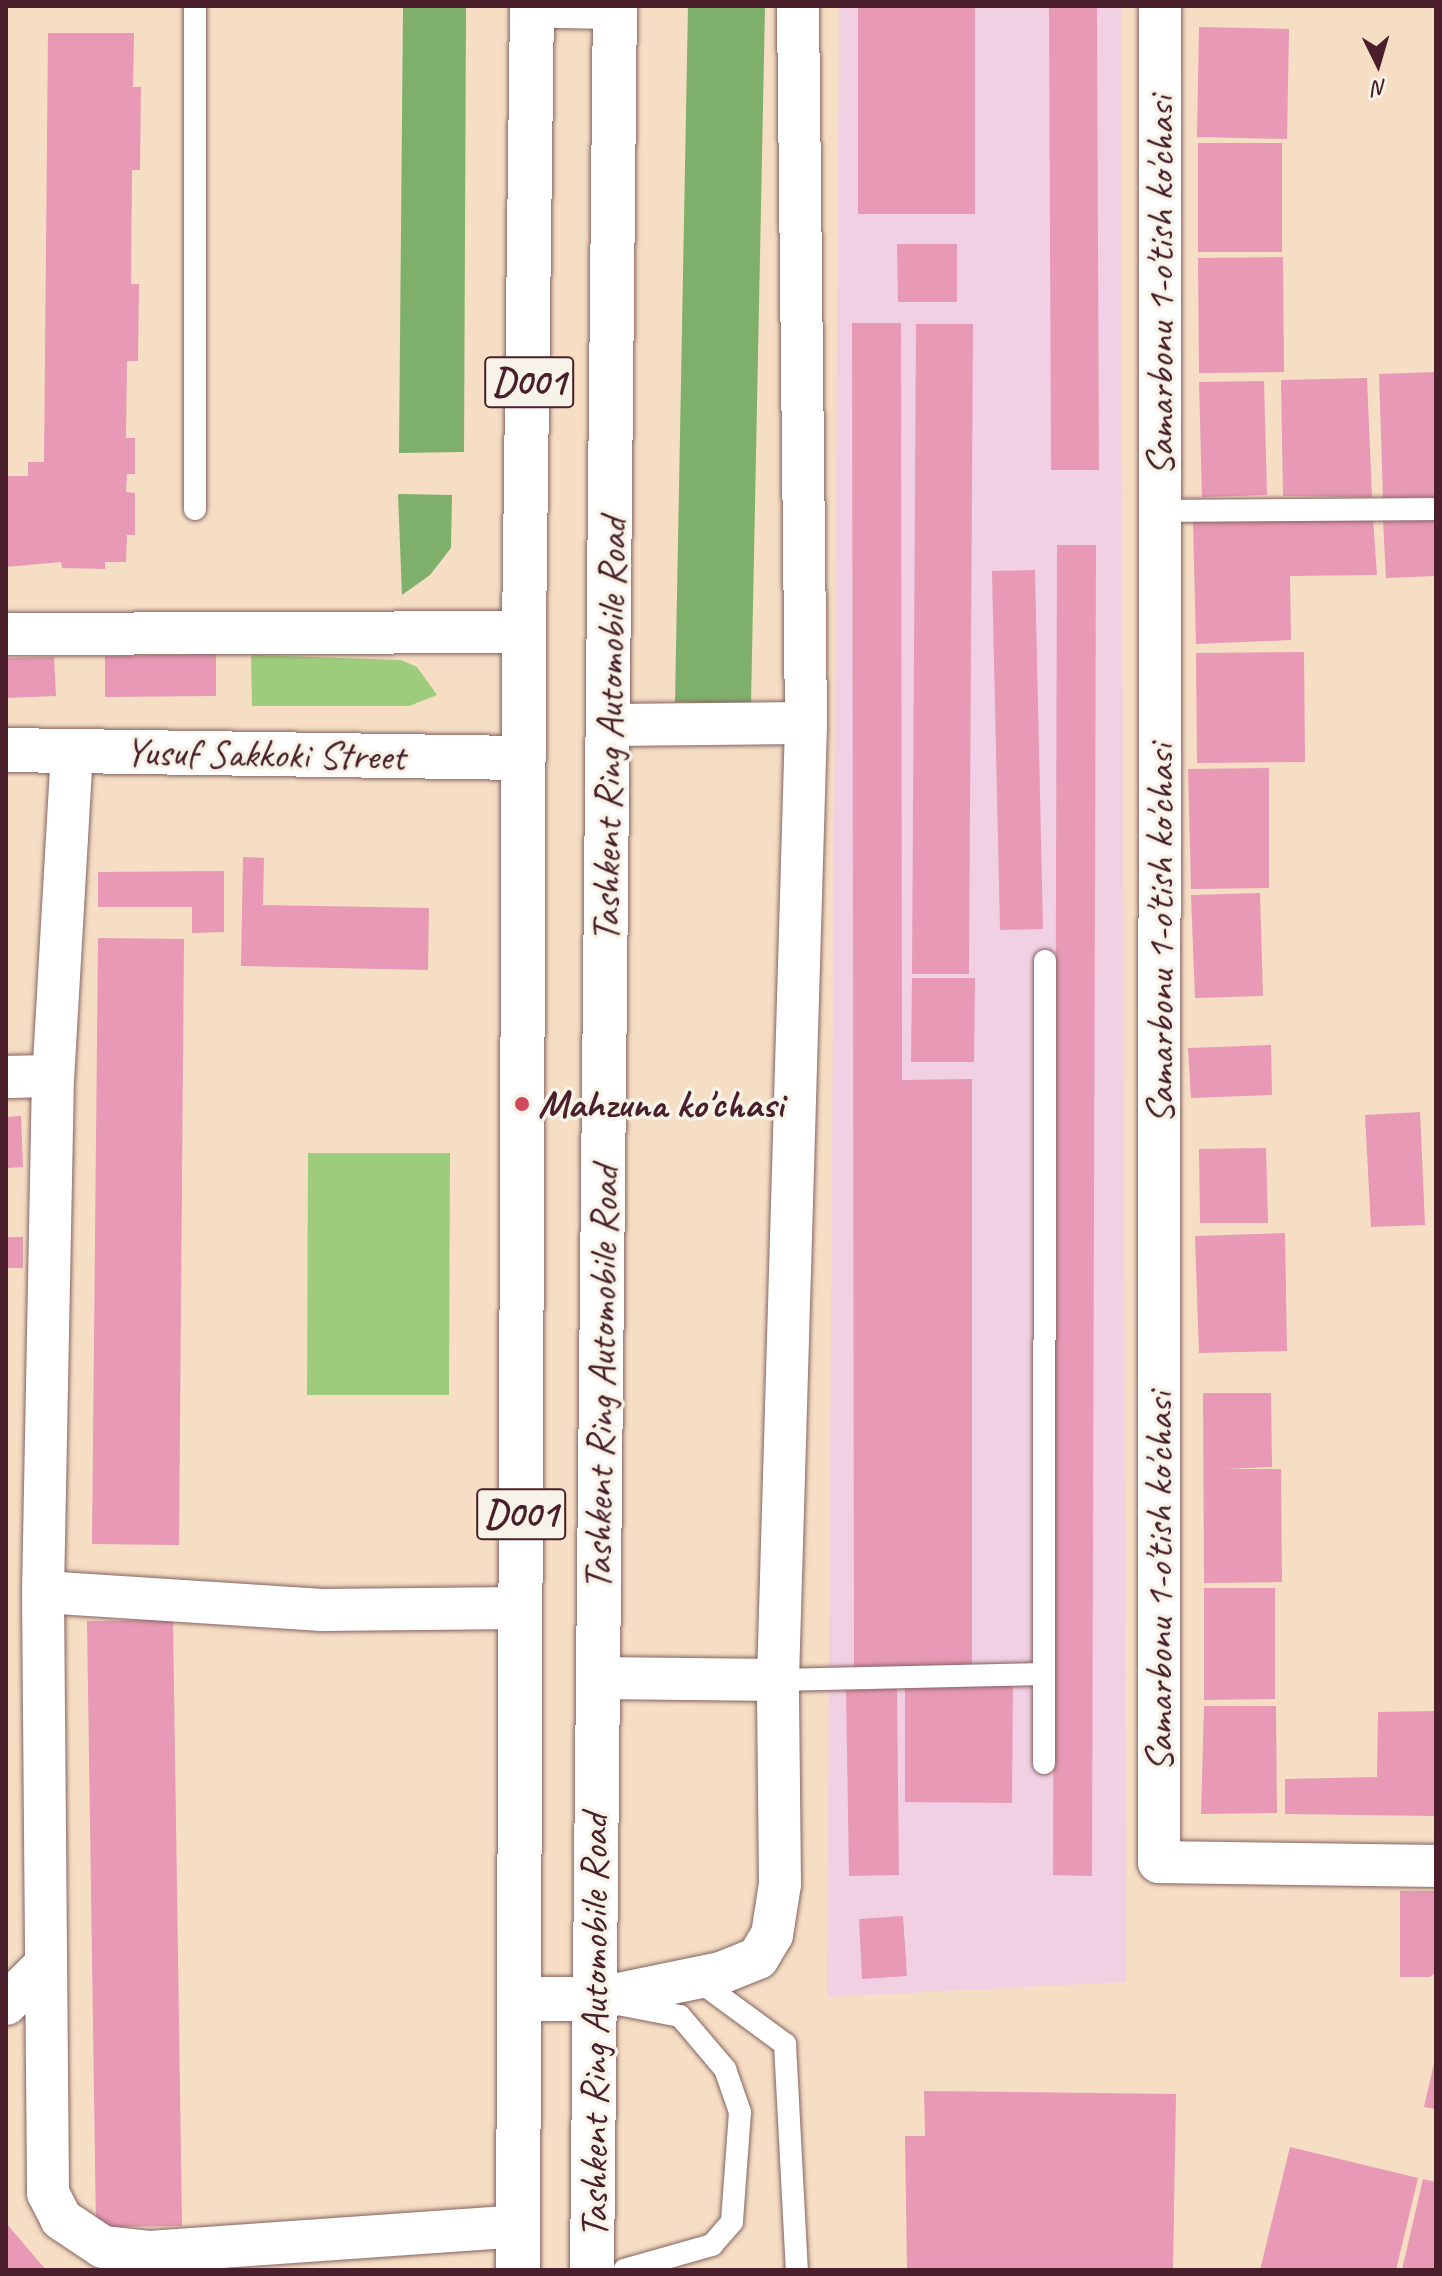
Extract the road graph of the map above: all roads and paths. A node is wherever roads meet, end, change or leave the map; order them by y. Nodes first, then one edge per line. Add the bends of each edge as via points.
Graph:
1 (195, 6) edge
2 (532, 6) edge
3 (556, 6) edge
4 (798, 6) edge
5 (1160, 6) edge
6 (615, 7) edge
7 (195, 509) dead end
8 (1436, 509) edge
9 (1160, 511) junction
10 (524, 632) junction
11 (6, 634) edge
12 (806, 723) junction
13 (609, 725) junction
14 (6, 750) edge
15 (72, 751) junction
16 (523, 758) junction
17 (1045, 961) dead end
18 (53, 1076) junction
19 (6, 1077) edge
20 (43, 1592) junction
21 (520, 1608) junction
22 (1044, 1674) junction
23 (597, 1678) junction
24 (778, 1680) junction
25 (1044, 1763) dead end
26 (1436, 1866) edge
27 (45, 1965) junction
28 (695, 1978) junction
29 (519, 1999) junction
30 (594, 1999) junction
31 (6, 2004) edge
32 (518, 2226) junction
33 (518, 2270) edge
34 (592, 2270) edge
35 (624, 2270) edge
36 (797, 2270) edge

1 - 7 lane
2 - 10 main road, Tashkent Ring Automobile Road / D001
3 - 6 main road
4 - 12 street
5 - 9 street, Samarbonu 1-o'tish ko'chasi
6 - 13 main road, Tashkent Ring Automobile Road / D001
8 - 9 lane
9 - 26 street, Samarbonu 1-o'tish ko'chasi via 1159,1862
10 - 11 street
10 - 16 main road, Tashkent Ring Automobile Road / D001
12 - 13 street
12 - 24 street
13 - 23 main road, Tashkent Ring Automobile Road / D001
14 - 15 main road, Yusuf Sakkoki Street
15 - 16 main road, Yusuf Sakkoki Street
15 - 18 street
16 - 21 main road, Tashkent Ring Automobile Road / D001
17 - 22 lane
18 - 19 street
18 - 20 street
20 - 21 street via 322,1610
20 - 27 street
21 - 29 main road, Tashkent Ring Automobile Road / D001
22 - 24 lane
22 - 25 lane
23 - 24 street
23 - 30 main road, Tashkent Ring Automobile Road / D001
24 - 28 street via 780,1884 772,1935 758,1958
27 - 31 street
27 - 32 street via 48,2193 61,2219 103,2247 149,2252
28 - 30 street
28 - 36 lane via 785,2044
29 - 30 main road
29 - 32 main road, Tashkent Ring Automobile Road / D001
30 - 34 main road, Tashkent Ring Automobile Road / D001
30 - 35 lane via 680,2016 725,2069 740,2112 732,2222 712,2245
32 - 33 main road, Tashkent Ring Automobile Road / D001

